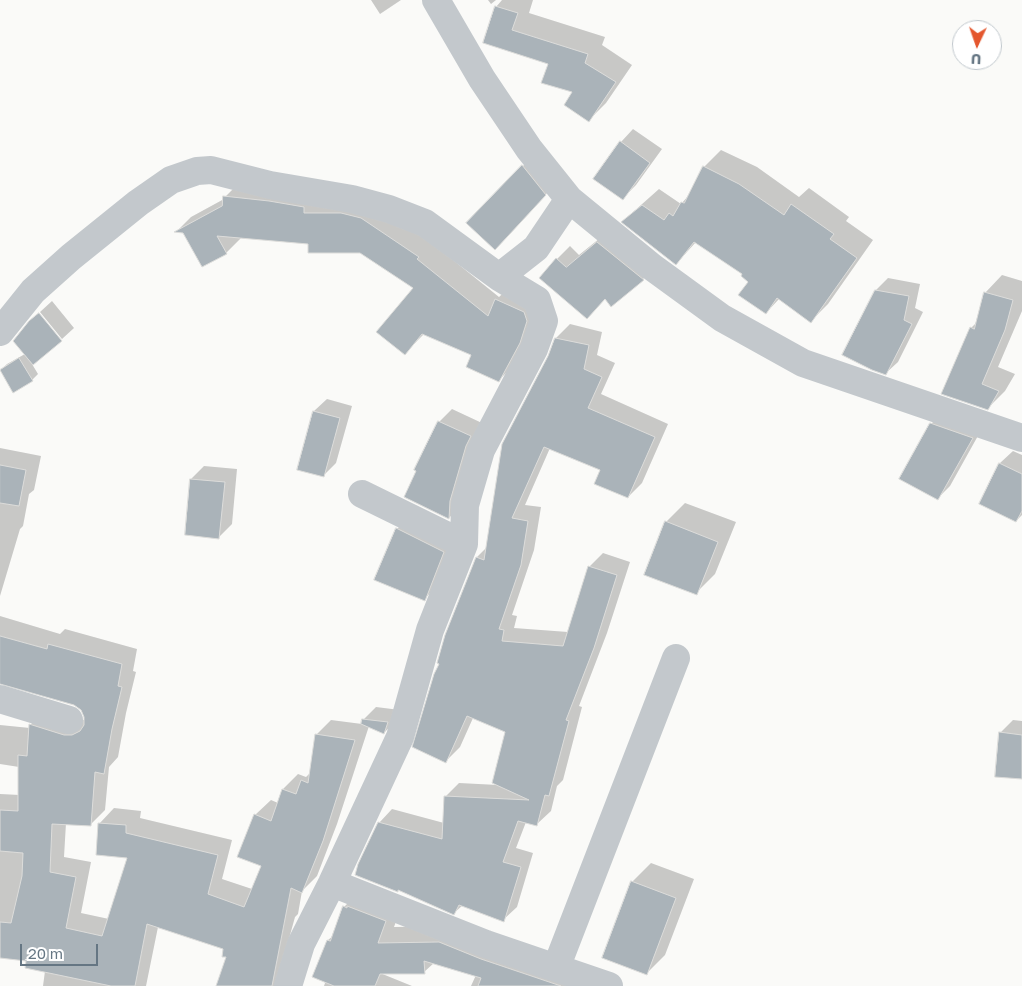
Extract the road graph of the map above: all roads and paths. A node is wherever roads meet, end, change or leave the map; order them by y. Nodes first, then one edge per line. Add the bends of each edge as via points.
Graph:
1 (436, 0) edge
2 (569, 199) junction
3 (500, 277) junction
4 (0, 332) edge
5 (1022, 438) edge
6 (362, 494) dead end
7 (464, 544) junction
8 (676, 658) dead end
9 (0, 699) edge
10 (70, 720) dead end
11 (332, 883) junction
12 (556, 968) junction
13 (288, 986) edge
14 (609, 986) edge

1 - 2 street via 482,79 529,149
2 - 3 street via 536,248
2 - 5 street via 652,267 722,318 803,363
3 - 4 street via 425,223 389,210 352,199 270,185 211,170 197,171 171,180 71,257 33,291
3 - 7 street via 537,300 544,321 534,349 481,450 465,505
6 - 7 street
7 - 11 street via 430,630 400,737
8 - 12 street
9 - 10 street
11 - 12 street
11 - 13 street via 301,944
12 - 14 street

